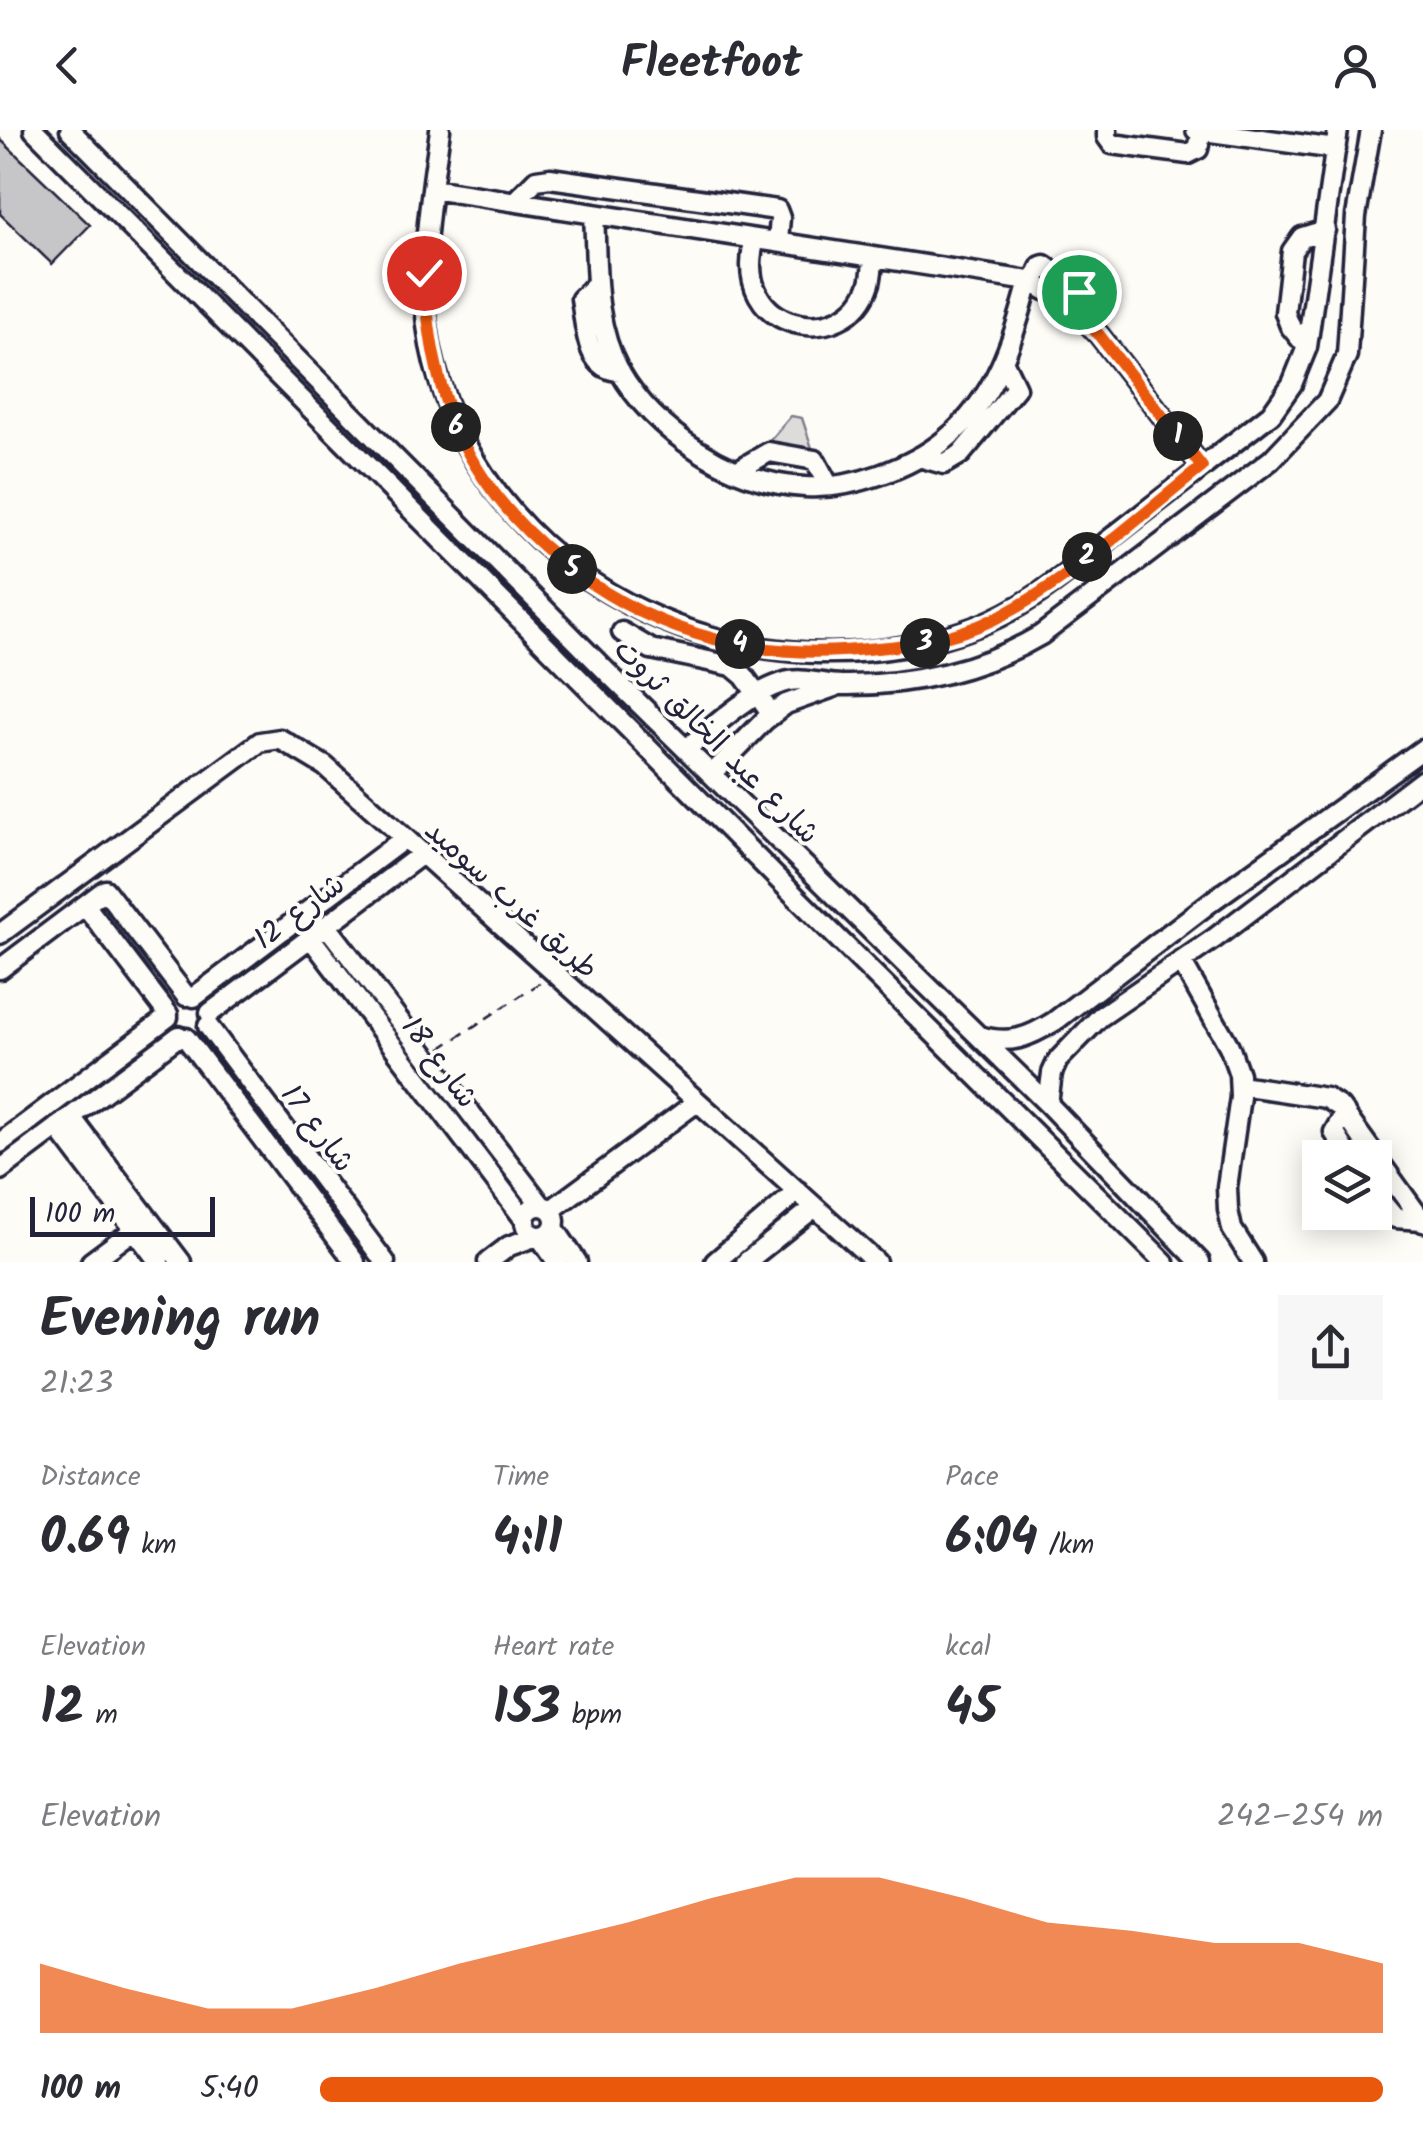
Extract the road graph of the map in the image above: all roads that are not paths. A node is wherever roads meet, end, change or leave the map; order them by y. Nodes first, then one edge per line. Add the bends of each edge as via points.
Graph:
1 (34, 130) edge
2 (70, 130) edge
3 (440, 130) edge
4 (1108, 130) edge
5 (1199, 130) edge
6 (1338, 130) edge
7 (1371, 130) edge
8 (1336, 150) junction
9 (432, 189) junction
10 (516, 200) junction
11 (594, 214) junction
12 (1324, 230) junction
13 (756, 239) junction
14 (778, 241) junction
15 (874, 260) junction
16 (1031, 282) junction
17 (1307, 347) junction
18 (1202, 467) junction
19 (738, 470) junction
20 (829, 486) junction
21 (622, 632) dead end
22 (839, 686) junction
23 (758, 695) junction
24 (772, 715) junction
25 (687, 748) junction
26 (1423, 750) edge
27 (713, 774) junction
28 (1423, 780) edge
29 (1365, 789) junction
30 (1377, 812) junction
31 (406, 838) junction
32 (422, 854) junction
33 (793, 854) junction
34 (774, 875) junction
35 (85, 905) junction
36 (326, 925) junction
37 (0, 934) edge
38 (310, 938) junction
39 (1181, 961) junction
40 (0, 969) edge
41 (190, 996) junction
42 (1085, 999) junction
43 (168, 1016) junction
44 (1100, 1018) junction
45 (209, 1020) junction
46 (977, 1035) junction
47 (182, 1037) junction
48 (1240, 1085) junction
49 (697, 1102) junction
50 (1048, 1104) junction
51 (1345, 1113) junction
52 (64, 1122) junction
53 (1339, 1140) edge
54 (0, 1143) edge
55 (0, 1170) edge
56 (798, 1191) junction
57 (815, 1207) junction
58 (1392, 1214) edge
59 (1422, 1221) edge
60 (539, 1223) junction
61 (134, 1230) junction
62 (91, 1262) edge
63 (158, 1262) edge
64 (181, 1262) edge
65 (355, 1262) edge
66 (385, 1262) edge
67 (488, 1262) edge
68 (557, 1262) edge
69 (577, 1262) edge
70 (715, 1262) edge
71 (746, 1262) edge
72 (876, 1262) edge
73 (1164, 1262) edge
74 (1200, 1262) edge
75 (1253, 1262) edge

1 - 34 street, شارع عبد الخالق ثروت
2 - 25 street, شارع عبد الخالق ثروت
3 - 9 street
4 - 5 street via 1112,144 1184,154 1198,150
5 - 8 street
6 - 8 street
7 - 22 street via 1356,216 1347,355 1327,400 1300,432 1171,538 1008,654 896,683
8 - 12 street
9 - 10 street
9 - 18 street via 424,273 433,359 460,435 486,482 586,580 697,634 838,652 920,644 979,626 1032,600
10 - 11 street
10 - 14 street via 536,180 550,178 778,210
11 - 13 street
11 - 19 street via 599,313 620,371 682,438
12 - 17 street
12 - 17 street via 1302,237 1292,251 1285,313
13 - 14 street
13 - 15 street via 751,283 778,318 799,325 822,325 856,306 870,284
14 - 15 street
15 - 16 street
16 - 18 street via 1070,305 1099,335
16 - 20 street via 1004,363 1016,388 960,454 944,464 919,456
17 - 18 street via 1270,414
19 - 20 street via 758,479
19 - 20 street via 769,452 815,460
21 - 23 street via 652,649 732,666
22 - 23 street via 786,681
22 - 24 street
23 - 24 street
23 - 25 street
24 - 27 street
25 - 27 street, شارع عبد الخالق ثروت
26 - 29 street
27 - 33 street, شارع عبد الخالق ثروت
28 - 30 street
29 - 30 street
29 - 42 street
30 - 39 street
31 - 32 street, طريق غرب سوميد
31 - 37 street, طريق غرب سوميد via 325,766 294,744 270,739
31 - 41 street, شارع 12
32 - 36 street, شارع 12
32 - 49 street, طريق غرب سوميد
33 - 34 street
33 - 46 street, شارع عبد الخالق ثروت
34 - 73 street, شارع عبد الخالق ثروت
35 - 40 street
35 - 41 street via 105,890
35 - 43 street
36 - 38 street, شارع 12
36 - 60 street, شارع 18 via 428,1057
38 - 45 street, شارع 12
38 - 60 street, شارع 18
39 - 44 street
39 - 48 street via 1229,1046
41 - 43 street via 172,1004
41 - 45 street via 206,1004
42 - 44 street
42 - 46 street via 1032,1036 998,1041
43 - 47 street
43 - 54 street
44 - 50 street via 1058,1060
45 - 47 street via 201,1034
45 - 66 street, شارع 17
46 - 50 street, شارع عبد الخالق ثروت
47 - 52 street
47 - 65 street, شارع 17
48 - 51 street via 1326,1098
48 - 75 street via 1228,1210
49 - 56 street, طريق غرب سوميد
49 - 60 street
50 - 74 street, شارع عبد الخالق ثروت
51 - 53 street via 1334,1132
51 - 59 street
52 - 55 street
52 - 61 street
52 - 64 street
56 - 57 street, طريق غرب سوميد
56 - 70 street
57 - 71 street
57 - 72 street, طريق غرب سوميد
58 - 59 street
60 - 67 street
60 - 68 street, شارع 18
60 - 69 street, شارع 18
61 - 62 street
61 - 63 street

